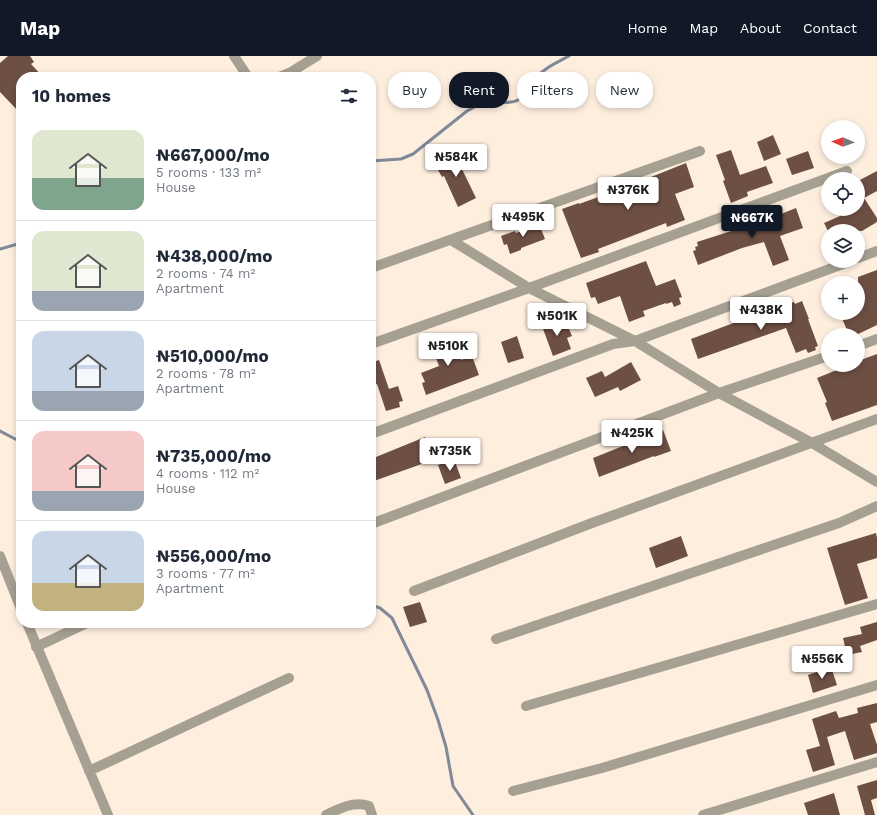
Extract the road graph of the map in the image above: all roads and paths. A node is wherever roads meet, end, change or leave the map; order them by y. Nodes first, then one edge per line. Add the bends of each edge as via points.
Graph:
1 (234, 56) edge
2 (317, 56) edge
3 (245, 72) edge
4 (291, 72) edge
5 (700, 151) dead end
6 (847, 171) dead end
7 (452, 240) junction
8 (877, 251) edge
9 (865, 255) edge
10 (376, 266) edge
11 (832, 268) edge
12 (530, 288) junction
13 (877, 339) edge
14 (635, 341) junction
15 (376, 342) edge
16 (865, 343) edge
17 (821, 358) edge
18 (719, 394) junction
19 (877, 419) edge
20 (376, 432) edge
21 (812, 443) junction
22 (877, 482) edge
23 (877, 506) edge
24 (376, 522) edge
25 (0, 556) edge
26 (414, 591) dead end
27 (16, 596) edge
28 (877, 604) edge
29 (29, 628) edge
30 (76, 628) edge
31 (496, 639) dead end
32 (36, 647) junction
33 (289, 678) dead end
34 (877, 685) edge
35 (526, 706) dead end
36 (877, 762) edge
37 (89, 771) junction
38 (513, 791) dead end
39 (108, 815) edge
40 (326, 815) edge
41 (372, 815) edge
42 (703, 815) edge

1 - 3 street
2 - 4 street
5 - 7 street
6 - 12 street
7 - 10 street
7 - 12 street
8 - 9 street
11 - 14 street
12 - 14 street
12 - 15 street
13 - 16 street
14 - 18 street
14 - 20 street via 613,344
17 - 18 street
18 - 21 street
18 - 24 street
19 - 21 street
21 - 22 street
21 - 26 street
23 - 31 street via 839,523
25 - 27 street
28 - 35 street
29 - 32 street
30 - 32 street
32 - 37 street
33 - 37 street
34 - 38 street via 602,768
36 - 42 street
37 - 39 street
40 - 41 street via 361,803 369,806

